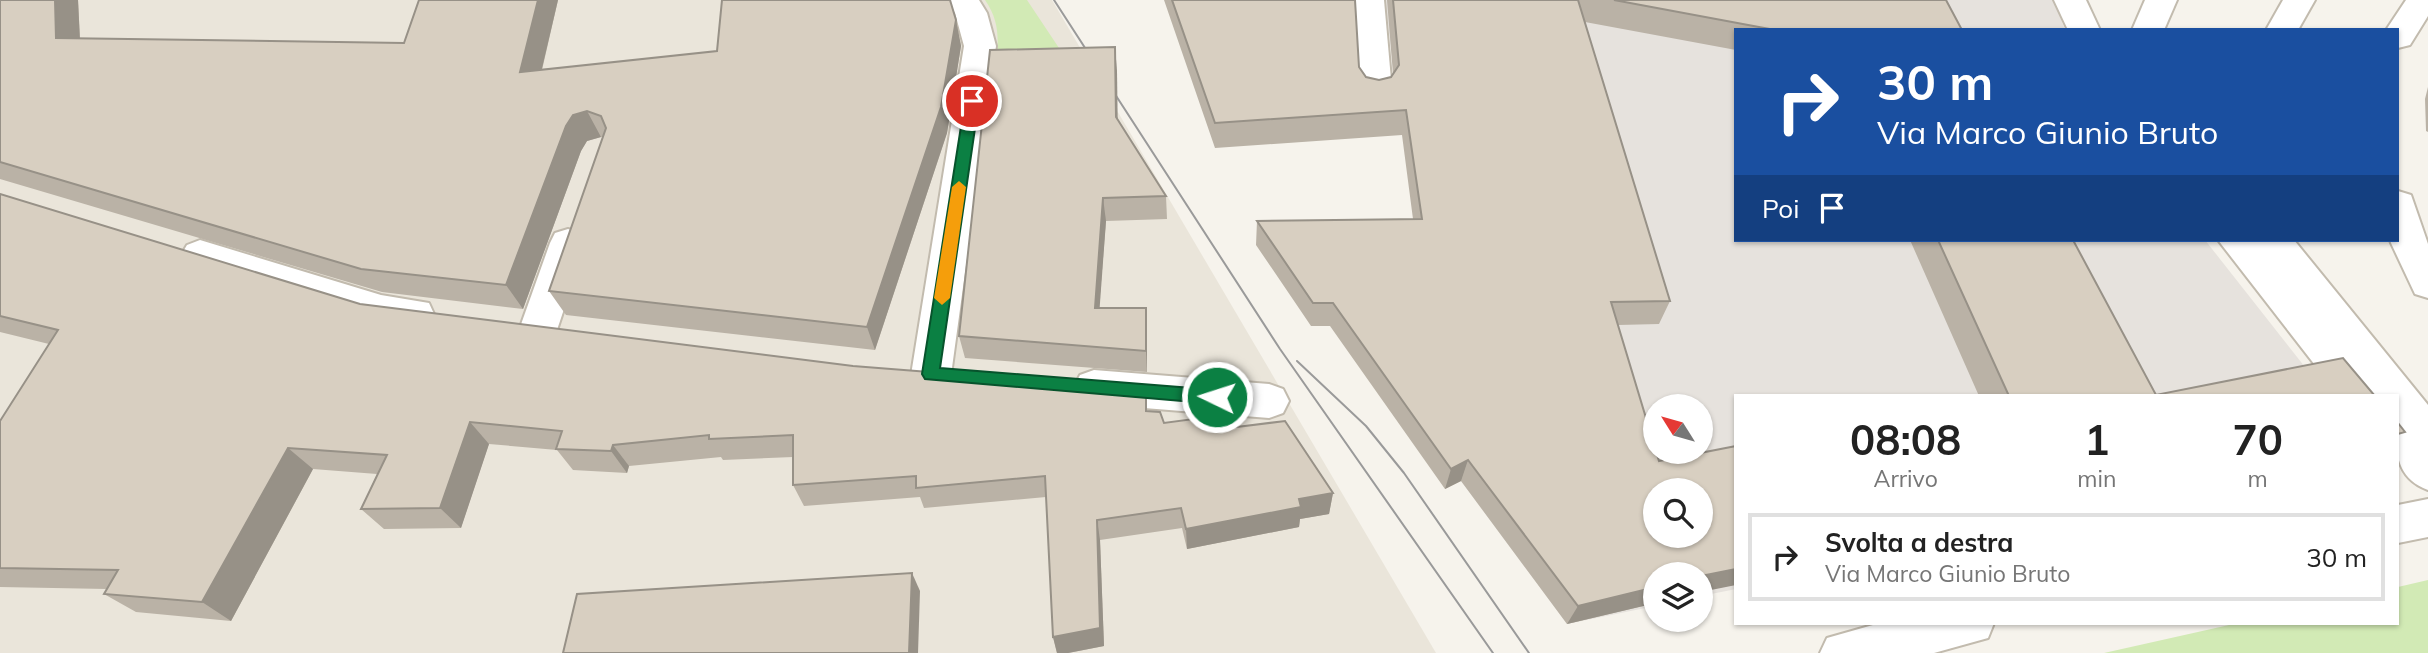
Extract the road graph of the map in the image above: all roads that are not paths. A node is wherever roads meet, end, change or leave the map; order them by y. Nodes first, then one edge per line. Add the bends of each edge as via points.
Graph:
1 (963, 0) edge
2 (1368, 0) edge
3 (2070, 0) edge
4 (2161, 0) edge
5 (2299, 0) edge
6 (2422, 0) edge
7 (2083, 28) edge
8 (2149, 28) edge
9 (2283, 28) edge
10 (2399, 35) edge
11 (1376, 91) edge
12 (2399, 208) edge
13 (578, 215) edge
14 (2238, 242) edge
15 (2277, 242) edge
16 (169, 246) edge
17 (2428, 283) edge
18 (446, 318) edge
19 (499, 325) edge
20 (538, 330) junction
21 (577, 335) edge
22 (891, 370) edge
23 (931, 374) junction
24 (971, 378) edge
25 (1052, 384) edge
26 (2361, 394) edge
27 (2395, 394) edge
28 (2399, 399) edge
29 (1269, 401) dead end
30 (2428, 435) edge
31 (2399, 437) edge
32 (2428, 472) edge
33 (2428, 518) edge
34 (2399, 524) edge
35 (1963, 625) edge
36 (1843, 653) edge

1 - 23 street via 980,46
2 - 11 street
3 - 7 street
4 - 8 street
5 - 9 street
6 - 10 street
12 - 17 street
13 - 20 street
14 - 26 street
15 - 27 street via 2284,257
16 - 18 street via 381,310
19 - 20 street
20 - 21 street
22 - 23 street
23 - 24 street
25 - 29 street
28 - 30 street
31 - 32 street
33 - 34 street
35 - 36 street

